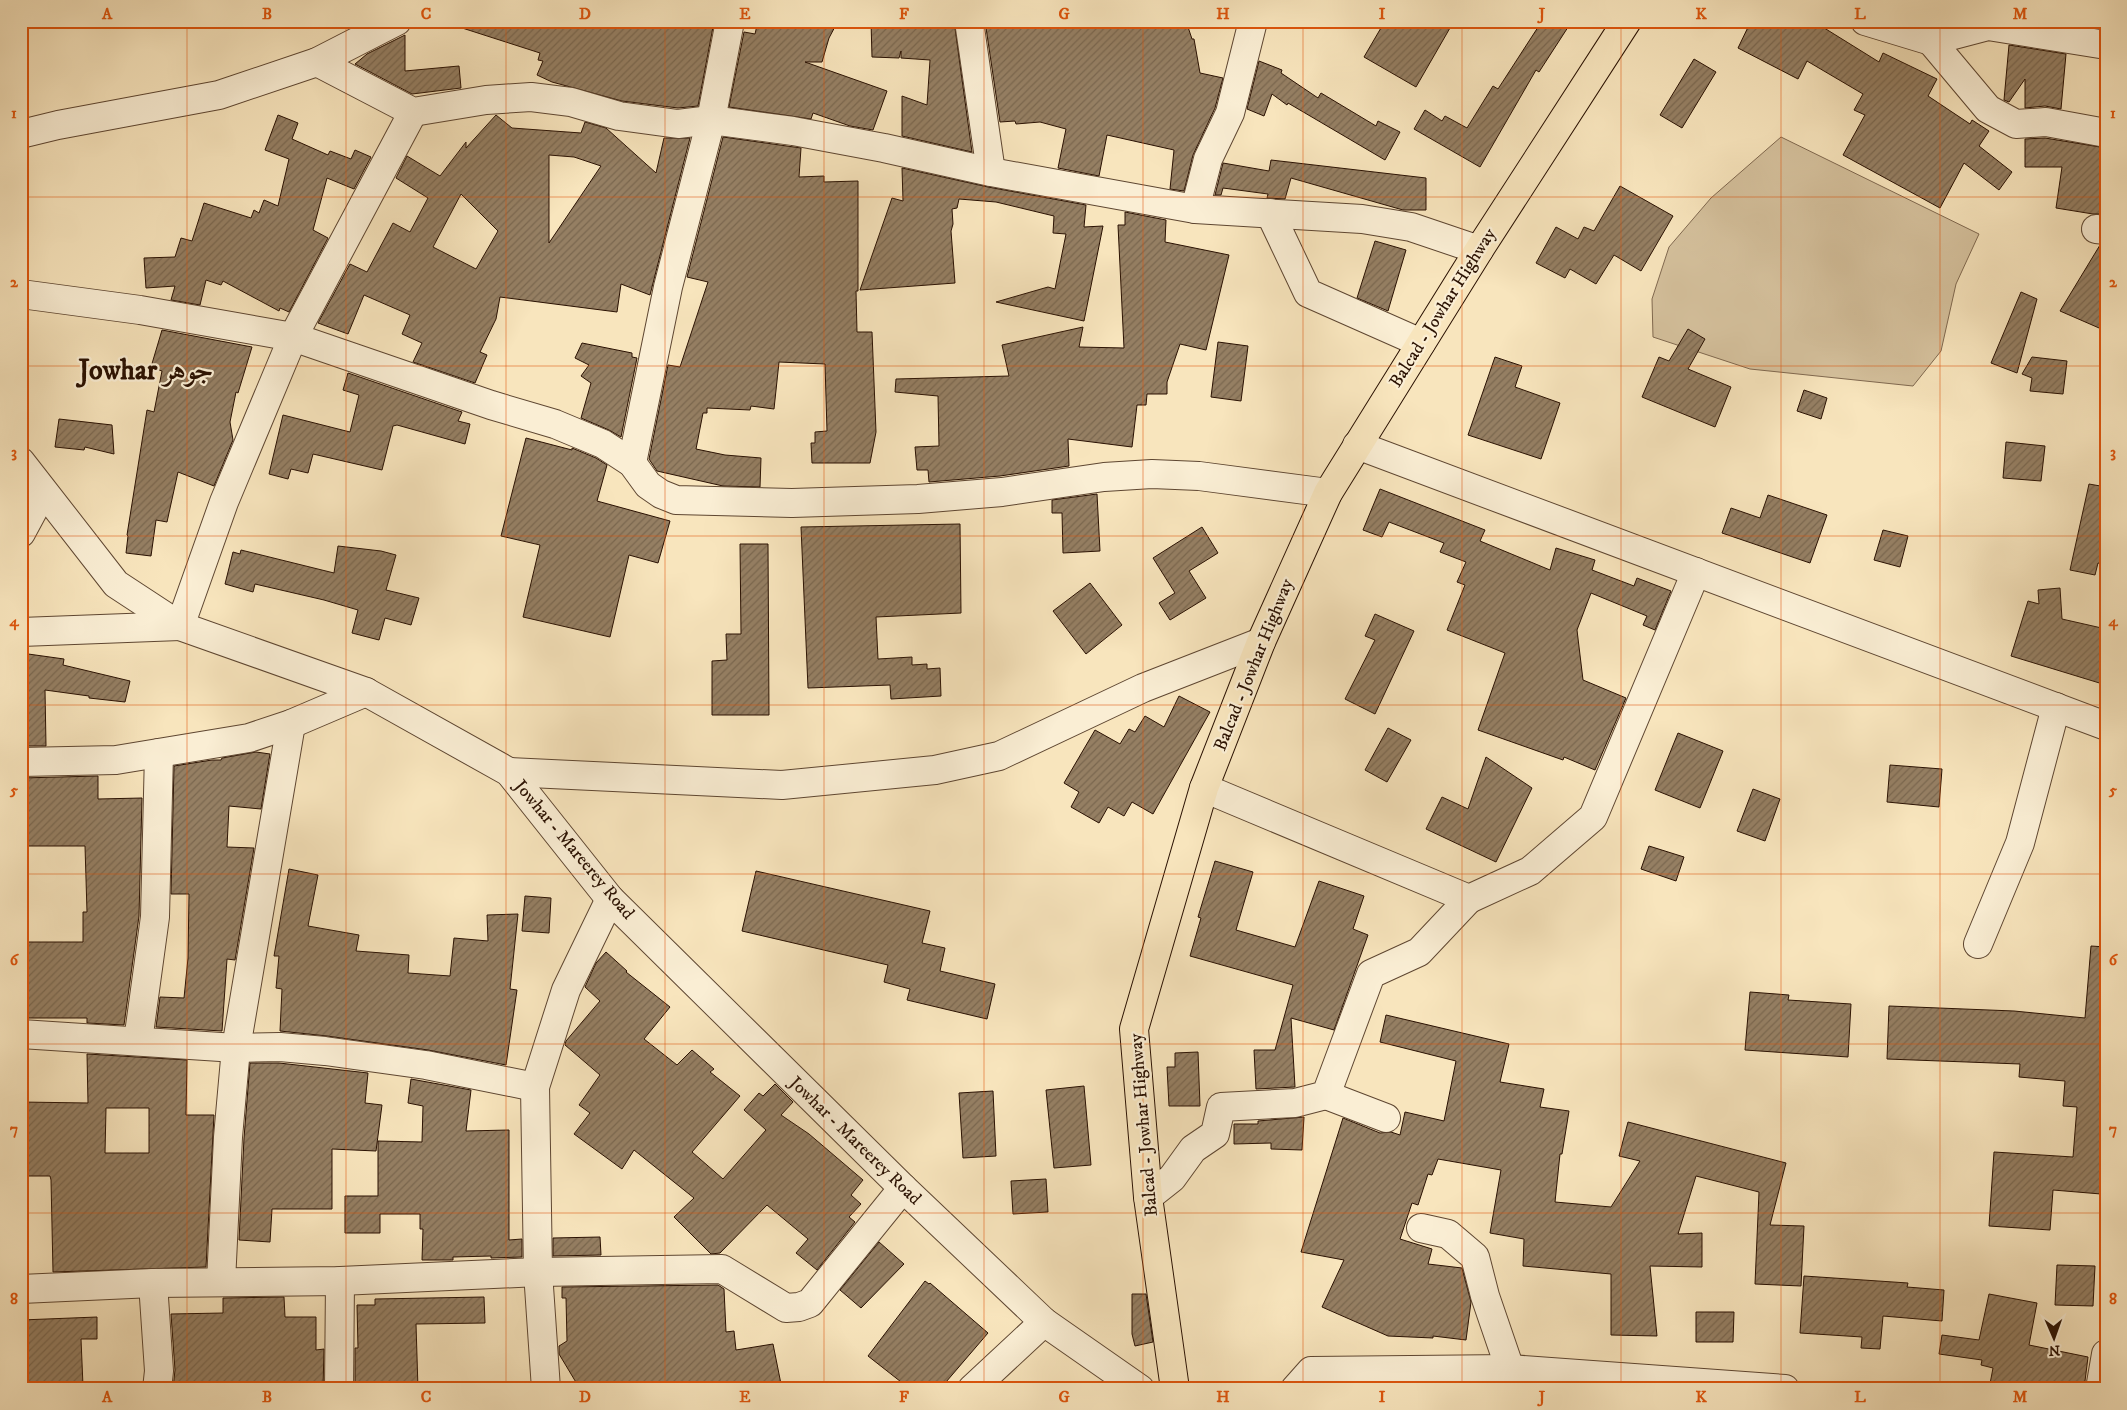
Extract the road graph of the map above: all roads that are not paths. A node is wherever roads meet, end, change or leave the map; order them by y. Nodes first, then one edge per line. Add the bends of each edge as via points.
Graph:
1 (397, 21) edge
2 (730, 21) edge
3 (969, 21) edge
4 (1253, 21) edge
5 (1627, 21) edge
6 (1865, 21) edge
7 (1931, 41) junction
8 (2106, 45) edge
9 (317, 62) junction
10 (413, 112) junction
11 (711, 120) junction
12 (2106, 132) edge
13 (21, 134) edge
14 (992, 172) junction
15 (1195, 209) junction
16 (1270, 213) junction
17 (1479, 250) junction
18 (21, 294) edge
19 (293, 337) junction
20 (1421, 342) junction
21 (1357, 445) junction
22 (21, 462) edge
23 (632, 463) junction
24 (43, 492) junction
25 (1328, 493) junction
26 (21, 533) edge
27 (1696, 572) junction
28 (180, 626) junction
29 (21, 632) edge
30 (1261, 642) junction
31 (366, 692) junction
32 (2056, 707) junction
33 (291, 724) junction
34 (2106, 726) edge
35 (159, 753) junction
36 (21, 762) edge
37 (509, 772) junction
38 (1204, 788) junction
39 (610, 899) junction
40 (1468, 900) junction
41 (1978, 944) dead end
42 (21, 1034) edge
43 (138, 1041) junction
44 (236, 1048) junction
45 (535, 1087) junction
46 (1326, 1095) junction
47 (1386, 1118) dead end
48 (903, 1188) junction
49 (1148, 1197) junction
50 (1420, 1228) dead end
51 (538, 1272) junction
52 (340, 1281) junction
53 (221, 1282) junction
54 (153, 1284) junction
55 (21, 1289) edge
56 (1044, 1322) junction
57 (2106, 1354) edge
58 (1510, 1369) junction
59 (157, 1389) edge
60 (339, 1389) edge
61 (546, 1389) edge
62 (972, 1389) edge
63 (1140, 1389) edge
64 (1176, 1389) edge
65 (1294, 1389) edge
66 (1785, 1389) edge
67 (2100, 1389) edge

1 - 9 street
2 - 11 street
3 - 14 street
4 - 15 street via 1230,113 1208,159
5 - 17 main road, Balcad - Jowhar Highway
6 - 7 street
7 - 8 street via 1988,26
7 - 12 street via 1988,109 2016,124 2046,122
9 - 10 street
9 - 13 street via 219,96
10 - 11 street via 486,100 531,97 570,102 620,116 678,124
10 - 19 street
11 - 14 street via 793,131
11 - 23 street via 668,287
14 - 15 street
15 - 16 street
16 - 17 street via 1352,218 1411,227
16 - 20 street via 1308,293
17 - 20 main road, Balcad - Jowhar Highway
18 - 19 street via 140,310
19 - 23 street via 555,424 603,444
19 - 28 street via 224,502
20 - 21 main road, Balcad - Jowhar Highway
21 - 25 main road, Balcad - Jowhar Highway
21 - 27 street
22 - 24 street, Jowhar - Mareerey Road
23 - 25 street via 648,485 676,500 792,503 918,499 1002,492 1104,476 1152,474 1199,476
24 - 26 street
24 - 28 street, Jowhar - Mareerey Road via 116,584
25 - 30 main road, Balcad - Jowhar Highway
27 - 32 street
27 - 40 street via 1593,817 1530,871
28 - 29 street
28 - 31 street, Jowhar - Mareerey Road
30 - 37 street via 1142,688 999,756 936,770 782,785
30 - 38 main road, Balcad - Jowhar Highway
31 - 33 street
31 - 37 street, Jowhar - Mareerey Road
32 - 34 street
32 - 41 street via 2020,843
33 - 35 street via 249,738
33 - 44 street
35 - 36 street via 116,760
35 - 43 street via 155,917
37 - 39 street, Jowhar - Mareerey Road
38 - 40 street
38 - 49 main road, Balcad - Jowhar Highway via 1134,1029
39 - 45 street via 566,990
39 - 48 street, Jowhar - Mareerey Road
40 - 46 street via 1419,952 1371,974
42 - 43 street
43 - 44 street
44 - 45 street via 280,1047 344,1054 426,1065
44 - 53 street
45 - 51 street
46 - 47 street
46 - 49 street via 1295,1103 1221,1107 1215,1134 1193,1149 1172,1178
48 - 51 street via 810,1303 799,1307 786,1308 722,1269
48 - 56 street, Jowhar - Mareerey Road
49 - 64 main road, Balcad - Jowhar Highway
50 - 58 street via 1448,1234 1475,1257
51 - 52 street
51 - 61 street
52 - 53 street
52 - 60 street
53 - 54 street
54 - 55 street
54 - 59 street via 159,1371
56 - 62 street
56 - 63 street, Jowhar - Mareerey Road
57 - 67 street
58 - 65 street via 1311,1371
58 - 66 street

